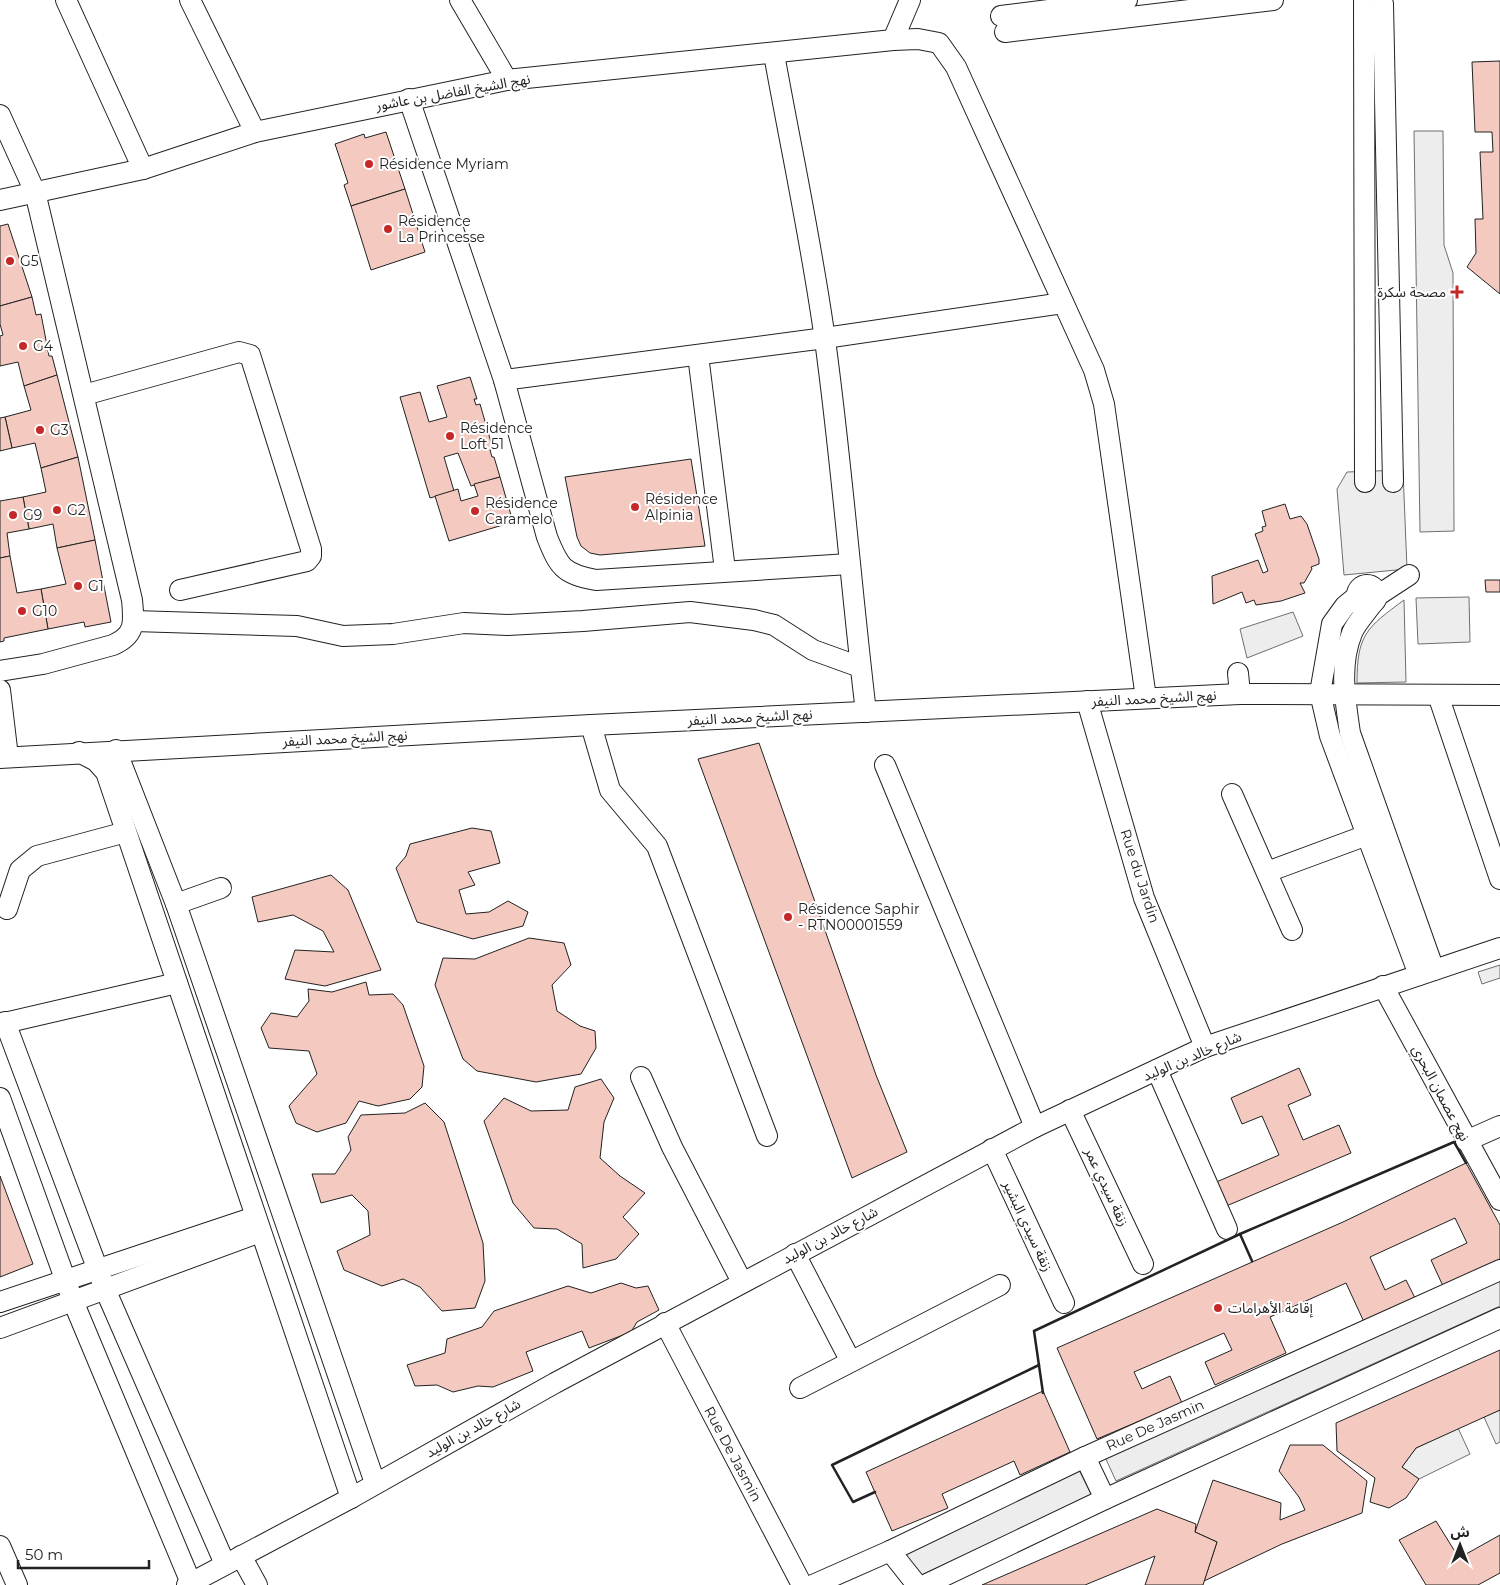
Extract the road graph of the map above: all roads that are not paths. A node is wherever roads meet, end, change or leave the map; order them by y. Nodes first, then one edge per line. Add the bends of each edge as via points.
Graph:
1 (66, 0) edge
2 (190, 0) edge
3 (460, 0) edge
4 (910, 0) edge
5 (1127, 0) edge
6 (1273, 0) edge
7 (1376, 2) edge
8 (893, 40) junction
9 (774, 54) junction
10 (507, 80) junction
11 (409, 99) junction
12 (0, 115) edge
13 (254, 132) junction
14 (143, 169) junction
15 (35, 192) junction
16 (0, 200) edge
17 (1063, 303) junction
18 (825, 338) junction
19 (698, 354) junction
20 (504, 380) junction
21 (84, 395) junction
22 (1365, 482) dead end
23 (1393, 482) dead end
24 (849, 564) junction
25 (725, 570) junction
26 (1409, 575) dead end
27 (180, 590) dead end
28 (1368, 599) junction
29 (134, 621) junction
30 (860, 667) junction
31 (0, 670) edge
32 (1238, 673) dead end
33 (0, 690) edge
34 (1320, 693) junction
35 (1344, 693) junction
36 (1240, 694) junction
37 (1438, 695) junction
38 (1500, 695) edge
39 (1146, 698) junction
40 (1087, 701) junction
41 (866, 712) junction
42 (591, 725) junction
43 (116, 750) junction
44 (79, 752) junction
45 (4, 757) edge
46 (885, 765) dead end
47 (1232, 794) dead end
48 (126, 832) junction
49 (1367, 835) junction
50 (1267, 872) junction
51 (1500, 878) edge
52 (221, 888) dead end
53 (176, 904) junction
54 (7, 909) dead end
55 (1292, 930) dead end
56 (1500, 948) edge
57 (1427, 972) junction
58 (177, 983) junction
59 (1383, 986) junction
60 (3, 1023) edge
61 (1205, 1047) junction
62 (1157, 1070) junction
63 (641, 1077) dead end
64 (0, 1098) edge
65 (1070, 1110) junction
66 (1500, 1126) edge
67 (1035, 1127) junction
68 (768, 1136) dead end
69 (1466, 1141) junction
70 (992, 1149) junction
71 (1500, 1200) edge
72 (258, 1224) junction
73 (1227, 1229) dead end
74 (795, 1254) junction
75 (1143, 1264) dead end
76 (98, 1270) junction
77 (1500, 1270) edge
78 (66, 1281) junction
79 (742, 1282) junction
80 (1000, 1286) dead end
81 (105, 1289) junction
82 (73, 1301) junction
83 (0, 1302) edge
84 (1064, 1303) dead end
85 (1500, 1318) edge
86 (665, 1324) junction
87 (0, 1328) edge
88 (850, 1360) junction
89 (800, 1388) dead end
90 (1085, 1456) junction
91 (375, 1483) junction
92 (350, 1498) junction
93 (1105, 1499) junction
94 (0, 1546) edge
95 (890, 1550) junction
96 (233, 1560) junction
97 (189, 1584) edge
98 (17, 1585) edge
99 (256, 1585) edge
100 (802, 1585) edge
101 (813, 1585) edge
102 (917, 1585) edge
103 (925, 1585) edge

1 - 14 street
2 - 13 street
3 - 10 street
4 - 8 street
5 - 6 street via 1003,24
7 - 22 street
7 - 23 street
8 - 9 street, نهج الشيخ الفاضل بن عاشور
8 - 17 street, نهج الشيخ الفاضل بن عاشور via 918,39 939,43 956,67
9 - 10 street, نهج الشيخ الفاضل بن عاشور
9 - 18 street
10 - 11 street, نهج الشيخ الفاضل بن عاشور
11 - 13 street, نهج الشيخ الفاضل بن عاشور
11 - 20 street
12 - 15 street
13 - 14 street, نهج الشيخ الفاضل بن عاشور
14 - 15 street, نهج الشيخ الفاضل بن عاشور
15 - 16 street, نهج الشيخ الفاضل بن عاشور
15 - 21 street
17 - 18 street
17 - 39 street via 1091,362 1104,404
18 - 19 street
18 - 24 street via 841,464
19 - 20 street
19 - 25 street
20 - 25 street via 547,537 564,570 596,580
21 - 27 street via 239,352 250,355 311,556 307,561
21 - 29 street via 132,600
24 - 25 street
24 - 30 street
26 - 28 street
28 - 34 street via 1345,606 1332,624
28 - 35 street via 1352,632 1344,660
29 - 30 street via 297,626 343,636 393,634 464,623 507,625 690,612 774,625 813,650
29 - 31 street via 123,640 113,645 43,664
30 - 41 street
32 - 36 street
33 - 45 street
34 - 35 street, نهج الشيخ محمد النيفر
34 - 36 street, نهج الشيخ محمد النيفر
34 - 49 street via 1330,736
35 - 37 street, نهج الشيخ محمد النيفر
35 - 57 street via 1350,733
36 - 39 street, نهج الشيخ محمد النيفر
37 - 38 street, نهج الشيخ محمد النيفر
37 - 51 street
39 - 40 street, نهج الشيخ محمد النيفر
40 - 41 street, نهج الشيخ محمد النيفر
40 - 61 street, Rue du Jardin via 1144,898
41 - 42 street, نهج الشيخ محمد النيفر
42 - 43 street, نهج الشيخ محمد النيفر
42 - 68 street via 610,790 657,846
43 - 44 street, نهج الشيخ محمد النيفر
43 - 53 street
44 - 45 street, نهج الشيخ محمد النيفر
44 - 48 street via 96,760 106,772
46 - 67 street
47 - 50 street
48 - 54 street via 37,856 20,870
48 - 58 street
49 - 50 street
49 - 57 street
50 - 55 street
52 - 53 street
53 - 91 street
56 - 57 street, شارع خالد بن الوليد
57 - 59 street, شارع خالد بن الوليد
58 - 60 street
58 - 72 street
59 - 61 street, شارع خالد بن الوليد
59 - 69 street, نهج عصمان البحري
60 - 76 street
61 - 62 street, شارع خالد بن الوليد
62 - 65 street, شارع خالد بن الوليد
62 - 73 street
63 - 79 street via 672,1147
64 - 78 street
65 - 67 street, شارع خالد بن الوليد
65 - 75 street, زنقة سيدي عمر
66 - 69 street
67 - 70 street, شارع خالد بن الوليد
69 - 71 street, نهج عصمان البحري
70 - 74 street, شارع خالد بن الوليد
70 - 84 street, زنقة سيدي البشير
72 - 76 street
72 - 81 street
72 - 92 street
74 - 79 street, شارع خالد بن الوليد
74 - 88 street
76 - 78 street
76 - 81 street
77 - 90 street, Rue De Jasmin
78 - 82 street
78 - 83 street
79 - 86 street, شارع خالد بن الوليد
80 - 88 street
81 - 82 street
81 - 96 street
82 - 87 street
82 - 97 street
85 - 93 street
86 - 91 street, شارع خالد بن الوليد
86 - 100 street, Rue De Jasmin
88 - 89 street
90 - 93 street
90 - 95 street, Rue De Jasmin
91 - 92 street, شارع خالد بن الوليد
92 - 96 street, شارع خالد بن الوليد
93 - 103 street
94 - 98 street
95 - 101 street, Rue De Jasmin
95 - 102 street
96 - 97 street, شارع خالد بن الوليد
96 - 99 street

